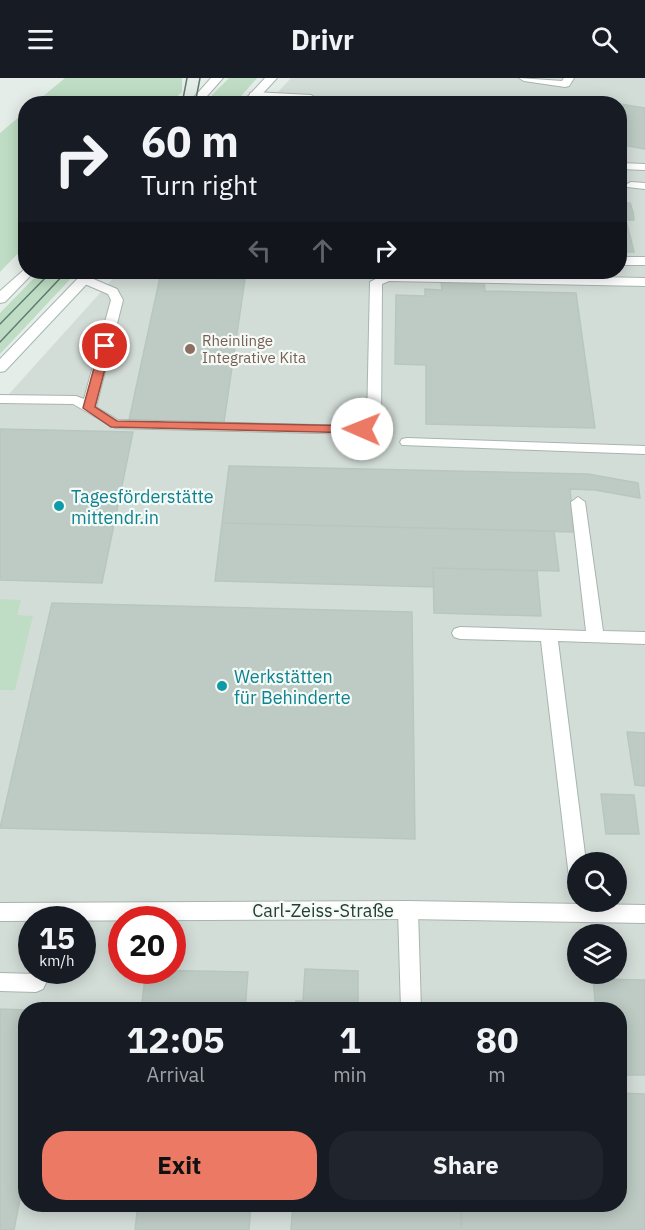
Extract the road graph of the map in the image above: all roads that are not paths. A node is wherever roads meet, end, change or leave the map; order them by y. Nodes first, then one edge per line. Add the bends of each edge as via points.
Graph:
1 (217, 78) edge
2 (271, 78) edge
3 (524, 78) edge
4 (569, 78) edge
5 (200, 96) edge
6 (253, 96) edge
7 (627, 166) edge
8 (645, 167) edge
9 (631, 185) dead end
10 (645, 186) edge
11 (627, 261) edge
12 (645, 261) edge
13 (20, 279) edge
14 (83, 279) edge
15 (93, 279) edge
16 (382, 279) edge
17 (490, 279) edge
18 (645, 282) edge
19 (0, 298) edge
20 (0, 368) edge
21 (0, 399) edge
22 (89, 408) junction
23 (407, 442) dead end
24 (645, 450) edge
25 (578, 502) dead end
26 (460, 633) dead end
27 (549, 636) junction
28 (595, 636) junction
29 (645, 638) edge
30 (575, 852) edge
31 (567, 907) edge
32 (408, 910) junction
33 (0, 912) edge
34 (627, 912) edge
35 (645, 914) edge
36 (0, 982) edge
37 (18, 982) edge
38 (411, 1002) edge

1 - 5 street
2 - 6 street
3 - 4 lane via 565,84
7 - 8 lane
9 - 10 lane
11 - 12 lane
13 - 19 street
14 - 20 street
15 - 22 lane via 113,292 117,300
16 - 22 lane via 375,282 374,423 362,429 115,424
17 - 18 lane
21 - 22 lane via 76,400
23 - 24 lane
25 - 28 lane
26 - 27 lane
27 - 28 lane
27 - 30 lane
28 - 29 lane
31 - 32 street, Carl-Zeiss-Straße
32 - 33 street, Carl-Zeiss-Straße
32 - 38 lane
34 - 35 street, Carl-Zeiss-Straße
36 - 37 lane

